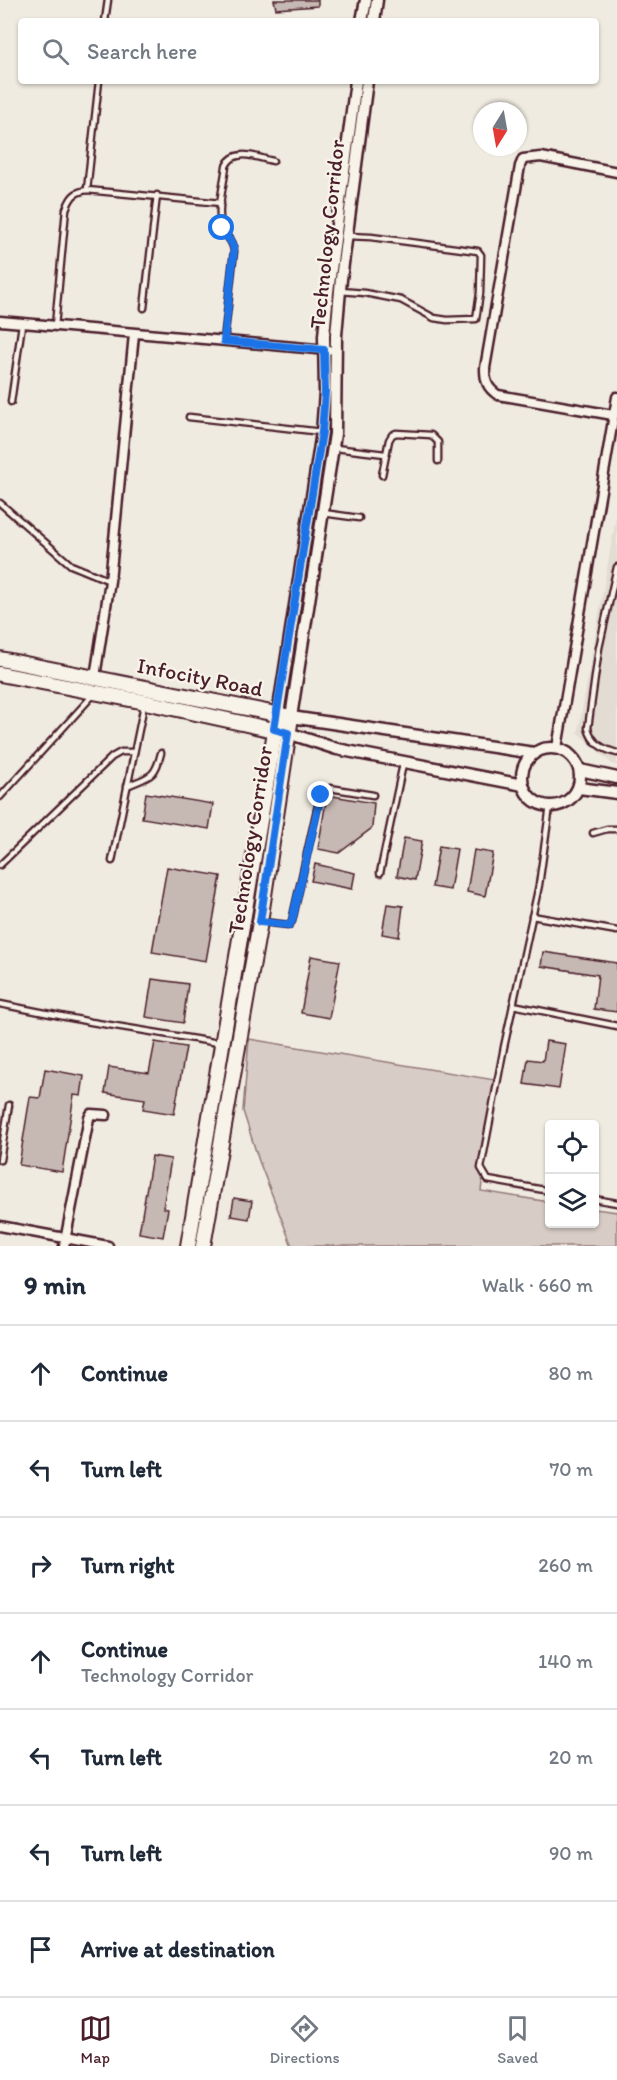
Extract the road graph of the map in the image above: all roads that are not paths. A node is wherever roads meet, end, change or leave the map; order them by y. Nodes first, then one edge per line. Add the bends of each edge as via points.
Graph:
1 (108, 0) edge
2 (366, 0) edge
3 (377, 0) edge
4 (105, 18) edge
5 (363, 18) edge
6 (374, 18) edge
7 (99, 84) edge
8 (356, 84) edge
9 (367, 84) edge
10 (273, 161) dead end
11 (617, 172) edge
12 (87, 190) junction
13 (157, 195) junction
14 (221, 203) junction
15 (346, 236) junction
16 (340, 291) junction
17 (144, 308) dead end
18 (0, 321) edge
19 (22, 324) junction
20 (55, 326) junction
21 (134, 334) junction
22 (224, 341) junction
23 (324, 350) junction
24 (336, 350) junction
25 (617, 397) edge
26 (11, 402) dead end
27 (614, 415) junction
28 (189, 417) dead end
29 (322, 432) junction
30 (333, 447) junction
31 (386, 454) junction
32 (438, 461) dead end
33 (382, 475) dead end
34 (0, 503) edge
35 (323, 513) junction
36 (359, 518) dead end
37 (617, 567) edge
38 (110, 581) junction
39 (0, 659) edge
40 (0, 674) edge
41 (95, 677) junction
42 (96, 692) junction
43 (145, 702) junction
44 (285, 716) junction
45 (281, 731) junction
46 (557, 748) junction
47 (134, 752) junction
48 (161, 753) dead end
49 (534, 753) junction
50 (617, 753) edge
51 (404, 762) junction
52 (580, 770) junction
53 (617, 778) edge
54 (523, 785) junction
55 (128, 786) junction
56 (579, 788) junction
57 (617, 793) edge
58 (373, 795) dead end
59 (0, 797) edge
60 (550, 806) junction
61 (617, 829) edge
62 (593, 833) dead end
63 (112, 861) dead end
64 (0, 865) edge
65 (380, 873) dead end
66 (532, 916) junction
67 (260, 922) junction
68 (617, 931) edge
69 (0, 1004) edge
70 (513, 1005) junction
71 (617, 1026) edge
72 (224, 1043) junction
73 (9, 1105) dead end
74 (105, 1115) dead end
75 (0, 1160) edge
76 (545, 1190) edge
77 (599, 1200) edge
78 (617, 1203) edge
79 (0, 1226) edge
80 (65, 1242) edge
81 (108, 1246) edge
82 (188, 1246) edge
83 (203, 1246) edge

1 - 4 lane
2 - 5 street
3 - 6 street
7 - 12 lane
8 - 23 street
9 - 15 street, Technology Corridor
10 - 14 lane via 243,155 229,160
11 - 27 street via 542,157 523,159 485,368 485,381 498,395
12 - 13 lane
12 - 20 lane via 71,196 66,209
13 - 14 lane
13 - 17 lane
14 - 22 lane via 222,228 234,250
15 - 16 street, Technology Corridor
15 - 16 lane via 478,251 481,255 477,318 435,318 402,300
16 - 24 street, Technology Corridor
18 - 19 street
19 - 20 street
19 - 26 lane
20 - 21 street
21 - 22 street
21 - 38 street
22 - 23 street
23 - 24 street
23 - 29 street
24 - 30 street, Technology Corridor
25 - 27 street
27 - 46 street
28 - 29 lane
29 - 44 street
30 - 31 lane
30 - 35 street, Technology Corridor
31 - 32 lane via 392,435 425,433 438,442
31 - 33 lane
34 - 38 lane via 71,565
35 - 36 lane
35 - 44 street, Technology Corridor
37 - 50 lane via 599,648 588,728 590,738 598,746
38 - 41 street
39 - 41 main road, Infocity Road
40 - 42 main road, Infocity Road
41 - 44 main road, Infocity Road
42 - 43 main road, Infocity Road
42 - 59 lane
43 - 45 main road, Infocity Road
43 - 47 lane
44 - 45 main road
44 - 49 street, Infocity Road
45 - 51 street, Infocity Road via 337,750
45 - 67 main road, Technology Corridor
45 - 72 main road
46 - 49 street
46 - 52 street via 571,755
47 - 55 lane
47 - 64 lane via 112,757
48 - 55 lane via 154,773
49 - 54 street via 524,767
51 - 54 street, Infocity Road
51 - 65 lane
52 - 53 street
52 - 56 street
54 - 60 street via 532,799
55 - 63 lane
56 - 57 street
56 - 60 street via 561,805
58 - 67 lane via 325,790 317,809 292,921 289,925
60 - 66 lane
61 - 62 lane
66 - 68 lane
66 - 70 lane
67 - 83 main road, Technology Corridor
69 - 72 lane
70 - 71 lane
70 - 76 lane via 481,1168 488,1180
72 - 82 main road
73 - 75 lane
74 - 80 street via 91,1114 89,1118
77 - 78 lane
79 - 80 street
80 - 81 street

